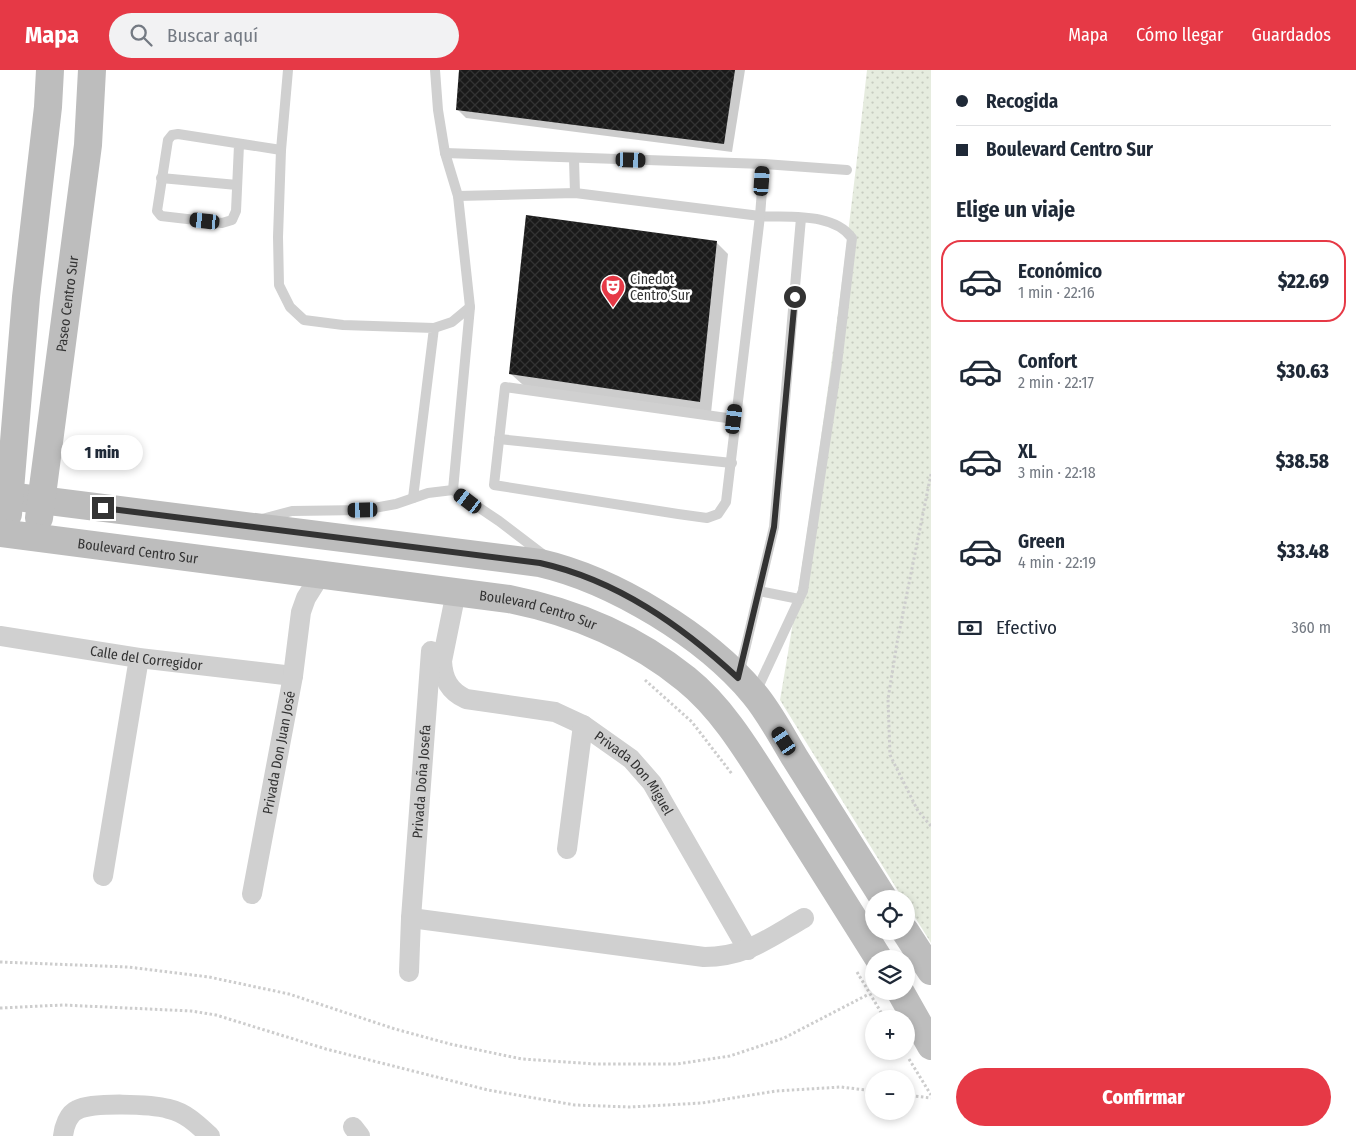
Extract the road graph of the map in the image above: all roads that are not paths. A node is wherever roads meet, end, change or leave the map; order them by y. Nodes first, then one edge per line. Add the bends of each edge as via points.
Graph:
1 (50, 70) edge
2 (92, 70) edge
3 (288, 70) edge
4 (435, 70) edge
5 (239, 145) junction
6 (281, 150) junction
7 (445, 153) junction
8 (574, 159) junction
9 (764, 164) junction
10 (847, 170) dead end
11 (161, 178) junction
12 (237, 185) junction
13 (575, 192) junction
14 (458, 196) junction
15 (760, 216) junction
16 (801, 218) junction
17 (75, 239) junction
18 (470, 307) junction
19 (78, 308) dead end
20 (434, 328) junction
21 (734, 419) junction
22 (499, 439) junction
23 (9, 445) edge
24 (732, 462) junction
25 (46, 463) junction
26 (453, 490) junction
27 (5, 496) edge
28 (413, 498) junction
29 (42, 500) junction
30 (239, 525) junction
31 (3, 533) edge
32 (37, 537) junction
33 (560, 567) junction
34 (288, 570) junction
35 (321, 574) junction
36 (450, 591) junction
37 (759, 591) junction
38 (799, 599) junction
39 (301, 612) junction
40 (0, 636) edge
41 (139, 658) junction
42 (293, 676) junction
43 (746, 686) junction
44 (583, 725) junction
45 (567, 849) dead end
46 (103, 876) dead end
47 (878, 890) edge
48 (252, 894) dead end
49 (410, 918) junction
50 (804, 918) dead end
51 (911, 940) edge
52 (748, 950) junction
53 (873, 950) edge
54 (931, 971) edge
55 (409, 972) dead end
56 (905, 1000) edge
57 (931, 1046) edge
58 (63, 1136) edge
59 (210, 1136) edge

1 - 23 street
2 - 17 street, Paseo Centro Sur via 88,145
3 - 6 lane
4 - 7 lane
5 - 6 lane
5 - 11 lane via 172,135 168,140
5 - 12 lane
6 - 20 lane via 279,285 290,307 304,320 343,325
7 - 8 lane
7 - 14 lane
8 - 9 lane
8 - 13 lane
9 - 10 lane
9 - 15 lane
11 - 12 lane
11 - 12 lane via 157,211 161,216 222,223 232,220 236,211
13 - 14 lane
13 - 15 lane
14 - 18 lane
15 - 16 lane
15 - 21 lane
16 - 37 lane via 774,527
16 - 38 lane via 826,220 844,228 852,238 809,562
17 - 19 lane via 84,256
17 - 25 street, Paseo Centro Sur via 64,370
18 - 20 lane via 452,322
18 - 26 lane
20 - 28 lane
21 - 22 lane via 505,387
21 - 24 lane
22 - 24 lane
22 - 24 lane via 494,485 707,518 718,514 726,502
23 - 25 street via 28,467
23 - 27 street
25 - 29 street, Paseo Centro Sur
26 - 28 lane
26 - 33 lane
27 - 29 street
27 - 31 street
28 - 30 lane via 363,510 292,511
29 - 30 street
29 - 32 street, Paseo Centro Sur
30 - 33 street
31 - 32 street, Boulevard Centro Sur
32 - 34 street, Boulevard Centro Sur
33 - 43 street via 624,594 652,610 710,652
34 - 35 street, Boulevard Centro Sur
34 - 39 street, Privada Don Juan José
35 - 36 street, Boulevard Centro Sur
35 - 39 street, Privada Don Juan José
36 - 44 street, Privada Don Miguel via 442,661 449,687 466,699 555,712
36 - 49 street, Privada Doña Josefa via 432,648
36 - 53 street, Boulevard Centro Sur via 509,599 573,615 656,657 687,680 716,710 750,755
37 - 38 lane
37 - 43 lane
38 - 43 lane
39 - 42 street, Privada Don Juan José
40 - 41 street, Calle del Corregidor
41 - 42 street, Calle del Corregidor
41 - 46 street
42 - 48 street, Privada Don Juan José
43 - 47 street
44 - 45 street
44 - 52 street, Privada Don Miguel via 631,759 652,783
49 - 52 street via 704,958 726,957
49 - 55 street, Privada Doña Josefa
50 - 52 street
51 - 54 street
56 - 57 street
58 - 59 street via 68,1119 77,1110 114,1104 169,1109 192,1118

